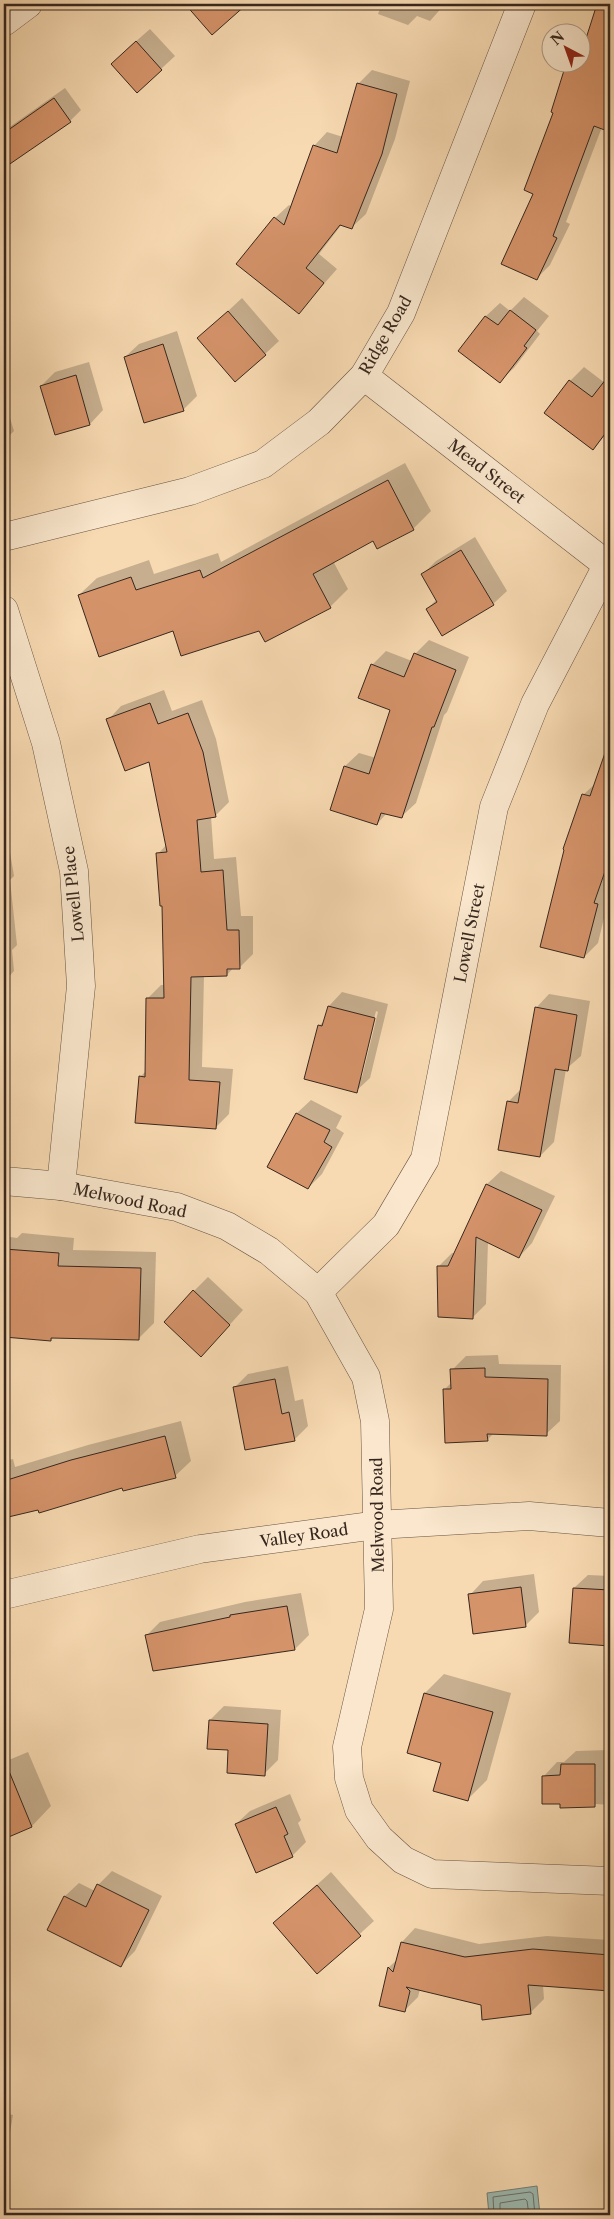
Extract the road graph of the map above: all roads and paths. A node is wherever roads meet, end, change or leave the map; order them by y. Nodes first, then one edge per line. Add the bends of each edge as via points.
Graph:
1 (28, 4) edge
2 (522, 4) edge
3 (4, 22) edge
4 (364, 376) junction
5 (4, 537) edge
6 (609, 563) edge
7 (4, 610) edge
8 (4, 1182) edge
9 (61, 1186) junction
10 (318, 1292) junction
11 (610, 1523) edge
12 (376, 1525) junction
13 (4, 1595) edge
14 (610, 1881) edge

1 - 3 street
2 - 4 street, Ridge Road via 402,313
4 - 5 street, Ridge Road via 319,422 263,464 190,491
4 - 6 street, Mead Street
6 - 10 street, Lowell Street via 535,704 494,807 425,1159 386,1225
7 - 9 street, Lowell Place via 46,743 74,871 81,986
8 - 9 street, Melwood Road
9 - 10 street, Melwood Road via 177,1207 227,1226 269,1251
10 - 12 street, Melwood Road via 366,1377 375,1421
11 - 12 street, Valley Road via 529,1516
12 - 13 street, Valley Road via 200,1549
12 - 14 street, Melwood Road via 379,1609 347,1748 348,1778 359,1810 379,1838 403,1860 432,1874

